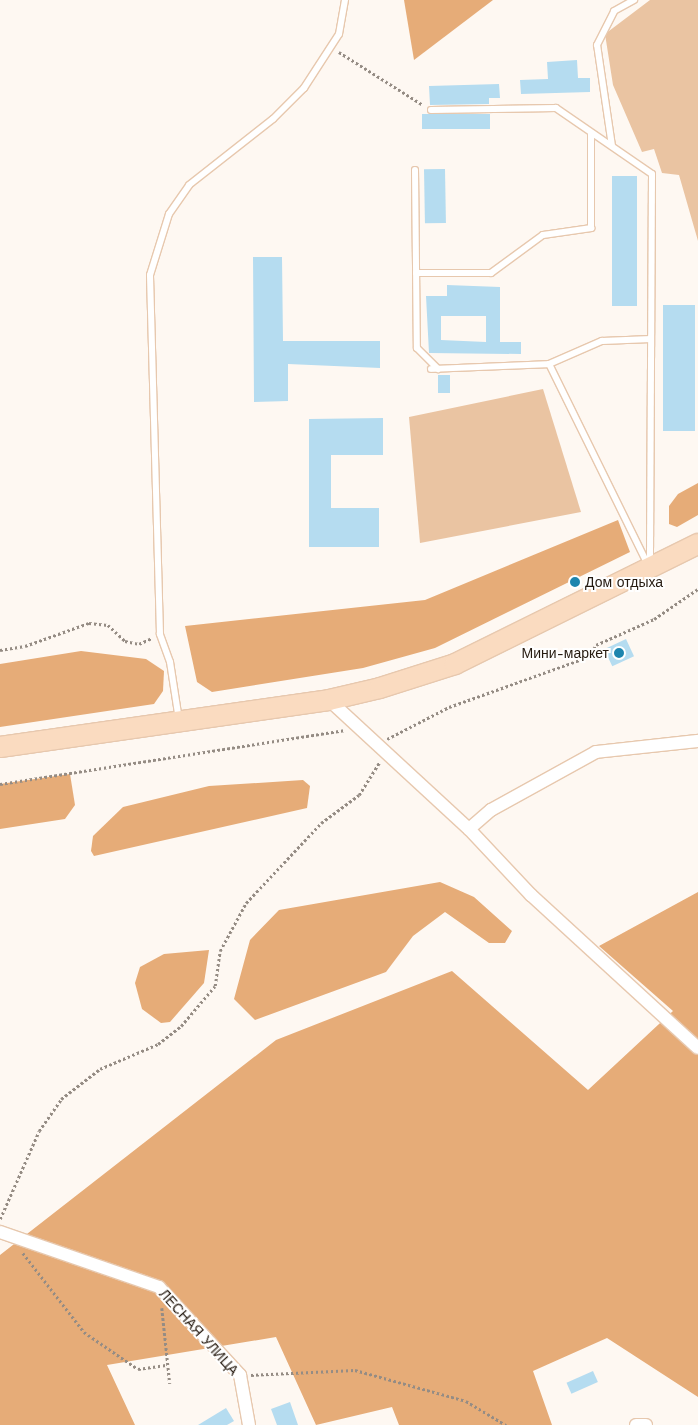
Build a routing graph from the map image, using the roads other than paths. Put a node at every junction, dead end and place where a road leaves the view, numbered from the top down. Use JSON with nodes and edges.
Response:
{"nodes":[{"id":1,"x":345,"y":0,"type":"edge"},
{"id":2,"x":634,"y":0,"type":"edge"},
{"id":3,"x":431,"y":110,"type":"road end"},
{"id":4,"x":592,"y":133,"type":"junction"},
{"id":5,"x":612,"y":146,"type":"junction"},
{"id":6,"x":415,"y":170,"type":"dead end"},
{"id":7,"x":416,"y":273,"type":"junction"},
{"id":8,"x":651,"y":339,"type":"junction"},
{"id":9,"x":549,"y":364,"type":"junction"},
{"id":10,"x":698,"y":544,"type":"edge"},
{"id":11,"x":650,"y":569,"type":"junction"},
{"id":12,"x":329,"y":700,"type":"junction"},
{"id":13,"x":179,"y":721,"type":"junction"},
{"id":14,"x":698,"y":741,"type":"edge"},
{"id":15,"x":0,"y":747,"type":"edge"},
{"id":16,"x":469,"y":829,"type":"junction"},
{"id":17,"x":698,"y":1048,"type":"edge"},
{"id":18,"x":5,"y":1233,"type":"edge"},
{"id":19,"x":249,"y":1425,"type":"edge"},
{"id":20,"x":636,"y":1425,"type":"edge"},
{"id":21,"x":646,"y":1425,"type":"edge"}],
"edges":[{"from":1,"to":13,"type":"lane"},
{"from":2,"to":5,"type":"lane"},
{"from":3,"to":4,"type":"lane"},
{"from":4,"to":5,"type":"lane"},
{"from":4,"to":7,"type":"lane"},
{"from":5,"to":8,"type":"lane"},
{"from":6,"to":7,"type":"lane"},
{"from":7,"to":9,"type":"lane"},
{"from":8,"to":9,"type":"lane"},
{"from":8,"to":11,"type":"lane"},
{"from":9,"to":11,"type":"lane"},
{"from":10,"to":11,"type":"main road"},
{"from":11,"to":12,"type":"main road"},
{"from":12,"to":13,"type":"main road"},
{"from":12,"to":16,"type":"street"},
{"from":13,"to":15,"type":"main road"},
{"from":14,"to":16,"type":"street"},
{"from":16,"to":17,"type":"street"},
{"from":18,"to":19,"type":"street","name":"ЛЕСНАЯ УЛИЦА"},
{"from":20,"to":21,"type":"street"}]}
